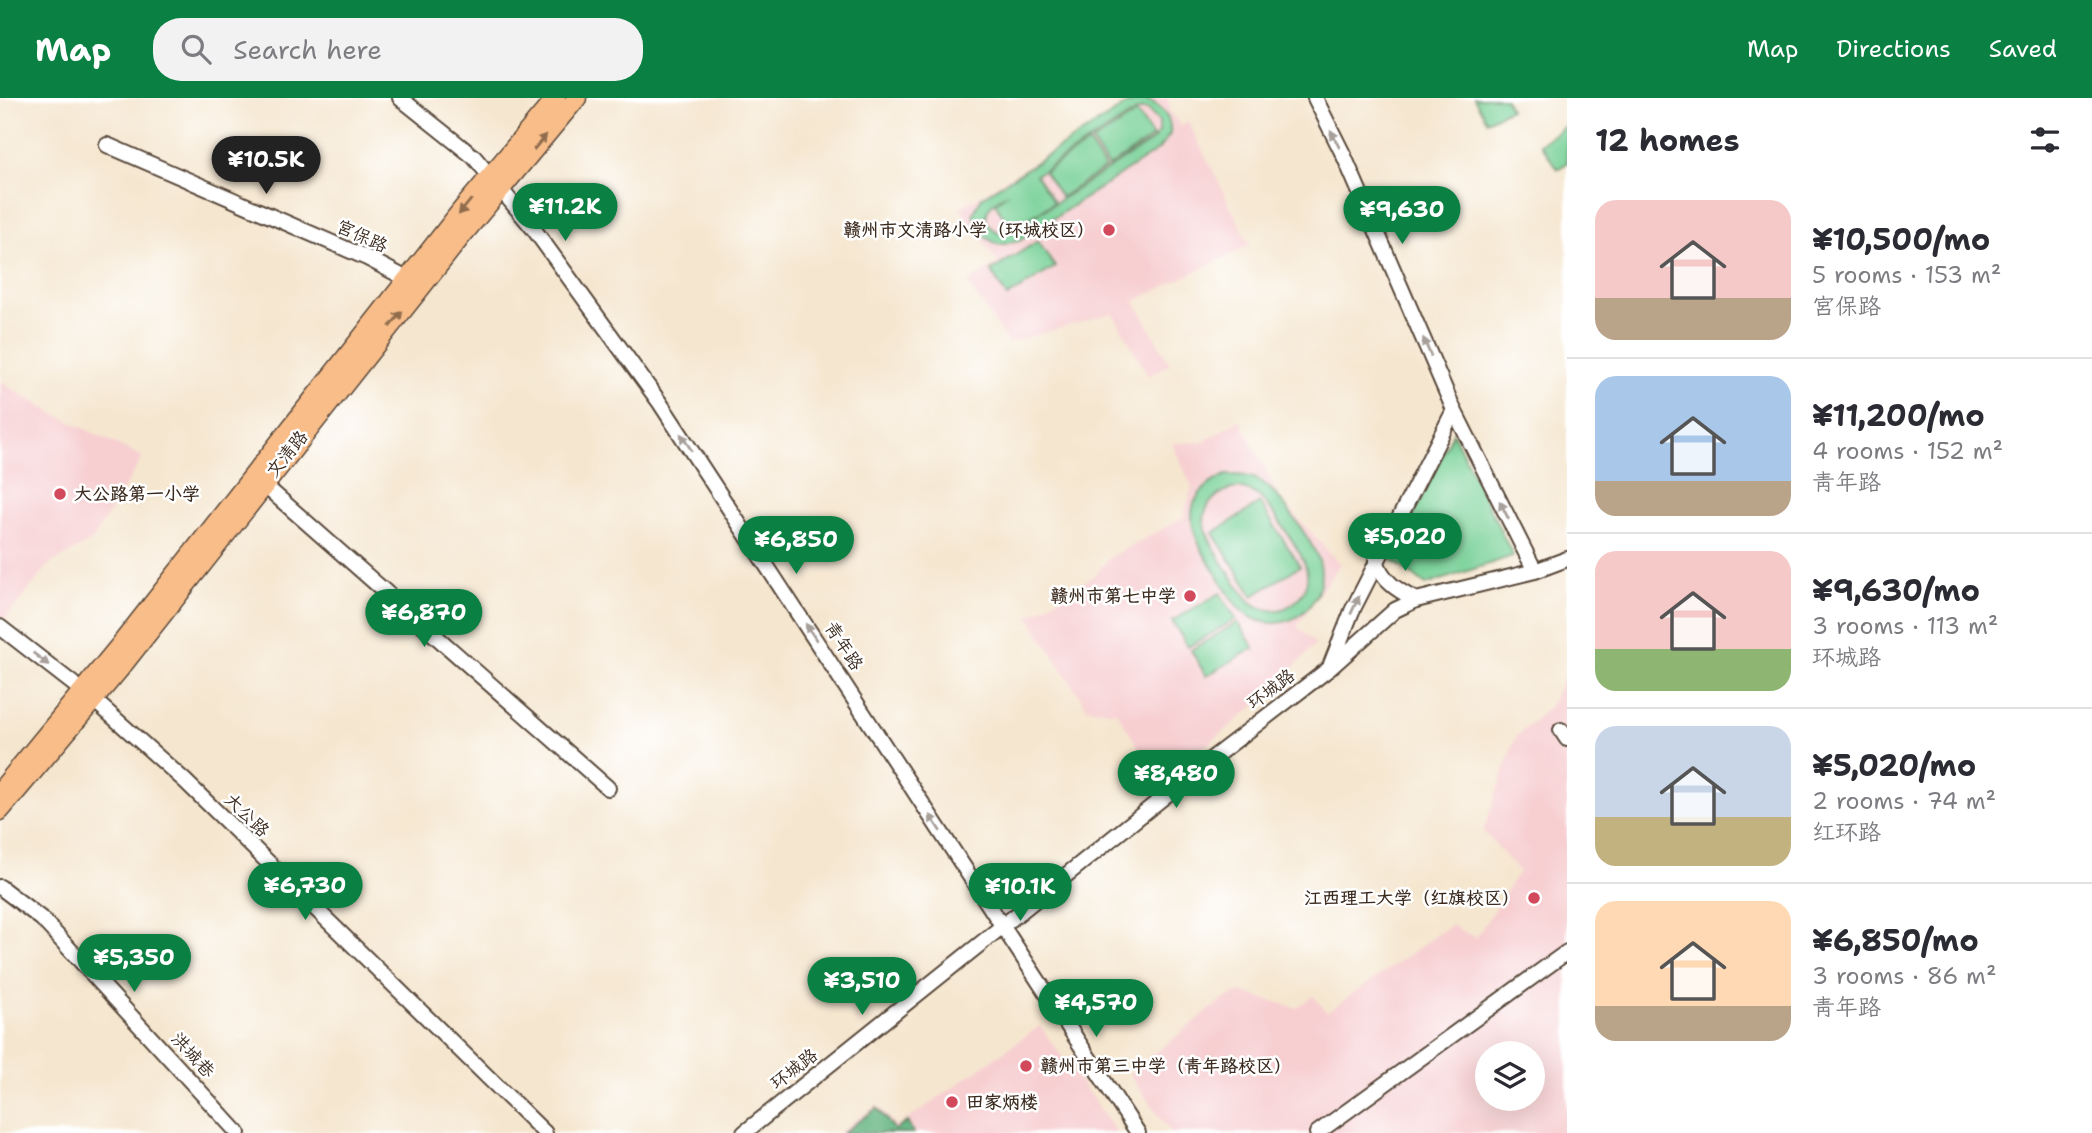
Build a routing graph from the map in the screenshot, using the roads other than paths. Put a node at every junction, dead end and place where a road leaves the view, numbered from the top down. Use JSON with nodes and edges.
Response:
{"nodes":[{"id":1,"x":400,"y":98,"type":"edge"},
{"id":2,"x":556,"y":98,"type":"edge"},
{"id":3,"x":577,"y":98,"type":"edge"},
{"id":4,"x":1315,"y":98,"type":"edge"},
{"id":5,"x":107,"y":145,"type":"dead end"},
{"id":6,"x":496,"y":184,"type":"junction"},
{"id":7,"x":409,"y":280,"type":"junction"},
{"id":8,"x":1454,"y":410,"type":"junction"},
{"id":9,"x":263,"y":484,"type":"junction"},
{"id":10,"x":1567,"y":559,"type":"edge"},
{"id":11,"x":1377,"y":560,"type":"junction"},
{"id":12,"x":1567,"y":569,"type":"edge"},
{"id":13,"x":1535,"y":571,"type":"junction"},
{"id":14,"x":1416,"y":600,"type":"junction"},
{"id":15,"x":0,"y":627,"type":"edge"},
{"id":16,"x":1329,"y":668,"type":"junction"},
{"id":17,"x":88,"y":695,"type":"junction"},
{"id":18,"x":608,"y":788,"type":"dead end"},
{"id":19,"x":0,"y":790,"type":"edge"},
{"id":20,"x":0,"y":811,"type":"edge"},
{"id":21,"x":0,"y":887,"type":"edge"},
{"id":22,"x":1003,"y":928,"type":"junction"},
{"id":23,"x":1567,"y":952,"type":"edge"},
{"id":24,"x":238,"y":1133,"type":"edge"},
{"id":25,"x":545,"y":1133,"type":"edge"},
{"id":26,"x":744,"y":1133,"type":"edge"},
{"id":27,"x":1139,"y":1133,"type":"edge"},
{"id":28,"x":1317,"y":1133,"type":"edge"}],
"edges":[{"from":1,"to":6,"type":"street","name":"青年路"},
{"from":2,"to":6,"type":"main road","name":"文清路"},
{"from":6,"to":3,"type":"main road","name":"文清路","one_way":true},
{"from":8,"to":4,"type":"street","one_way":true},
{"from":5,"to":7,"type":"street","name":"宫保路"},
{"from":6,"to":7,"type":"main road","name":"文清路","one_way":true},
{"from":9,"to":6,"type":"main road","name":"文清路","one_way":true},
{"from":22,"to":6,"type":"street","name":"青年路","one_way":true},
{"from":7,"to":17,"type":"main road","name":"文清路"},
{"from":8,"to":11,"type":"street"},
{"from":13,"to":8,"type":"street","one_way":true},
{"from":9,"to":17,"type":"main road","name":"文清路"},
{"from":9,"to":18,"type":"street"},
{"from":10,"to":13,"type":"street"},
{"from":11,"to":14,"type":"street"},
{"from":16,"to":11,"type":"street","one_way":true},
{"from":12,"to":13,"type":"street"},
{"from":13,"to":14,"type":"street","name":"环城路"},
{"from":14,"to":16,"type":"street","name":"环城路"},
{"from":15,"to":17,"type":"street","name":"大公路","one_way":true},
{"from":16,"to":22,"type":"street","name":"环城路"},
{"from":17,"to":19,"type":"main road","name":"文清路"},
{"from":17,"to":20,"type":"main road","name":"文清路"},
{"from":17,"to":25,"type":"street","name":"大公路"},
{"from":21,"to":24,"type":"street","name":"洪城巷"},
{"from":22,"to":26,"type":"street","name":"环城路"},
{"from":22,"to":27,"type":"street","name":"青年路"},
{"from":23,"to":28,"type":"street"}]}
